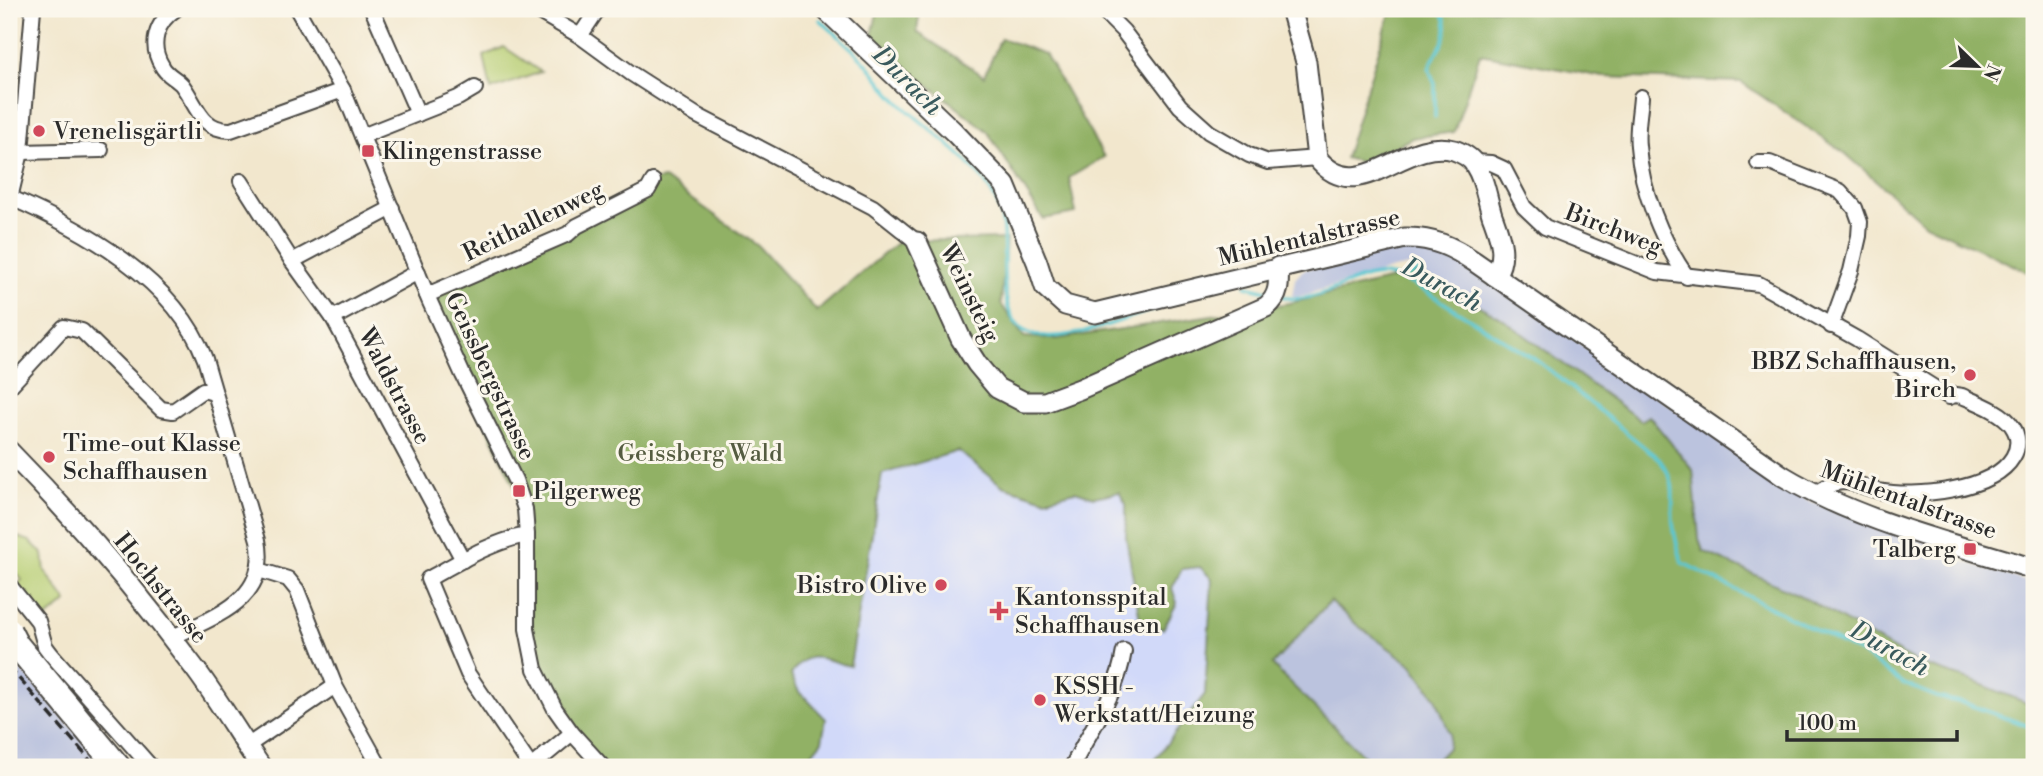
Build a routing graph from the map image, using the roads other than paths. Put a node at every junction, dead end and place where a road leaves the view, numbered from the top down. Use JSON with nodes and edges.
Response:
{"nodes":[{"id":1,"x":33,"y":9,"type":"edge"},
{"id":2,"x":176,"y":9,"type":"edge"},
{"id":3,"x":298,"y":9,"type":"edge"},
{"id":4,"x":372,"y":9,"type":"edge"},
{"id":5,"x":534,"y":9,"type":"edge"},
{"id":6,"x":598,"y":9,"type":"edge"},
{"id":7,"x":825,"y":9,"type":"edge"},
{"id":8,"x":1097,"y":9,"type":"edge"},
{"id":9,"x":1291,"y":9,"type":"edge"},
{"id":10,"x":580,"y":36,"type":"junction"},
{"id":11,"x":475,"y":88,"type":"dead end"},
{"id":12,"x":343,"y":90,"type":"junction"},
{"id":13,"x":1641,"y":97,"type":"dead end"},
{"id":14,"x":418,"y":114,"type":"junction"},
{"id":15,"x":362,"y":136,"type":"junction"},
{"id":16,"x":101,"y":150,"type":"dead end"},
{"id":17,"x":20,"y":152,"type":"junction"},
{"id":18,"x":1317,"y":158,"type":"junction"},
{"id":19,"x":1474,"y":162,"type":"junction"},
{"id":20,"x":1758,"y":163,"type":"dead end"},
{"id":21,"x":241,"y":181,"type":"dead end"},
{"id":22,"x":653,"y":181,"type":"dead end"},
{"id":23,"x":9,"y":197,"type":"edge"},
{"id":24,"x":392,"y":208,"type":"junction"},
{"id":25,"x":917,"y":242,"type":"joint"},
{"id":26,"x":292,"y":261,"type":"junction"},
{"id":27,"x":418,"y":272,"type":"junction"},
{"id":28,"x":1495,"y":276,"type":"junction"},
{"id":29,"x":1686,"y":276,"type":"junction"},
{"id":30,"x":1277,"y":285,"type":"junction"},
{"id":31,"x":428,"y":295,"type":"junction"},
{"id":32,"x":333,"y":318,"type":"junction"},
{"id":33,"x":1831,"y":326,"type":"junction"},
{"id":34,"x":9,"y":387,"type":"edge"},
{"id":35,"x":214,"y":393,"type":"junction"},
{"id":36,"x":9,"y":451,"type":"edge"},
{"id":37,"x":1815,"y":495,"type":"junction"},
{"id":38,"x":527,"y":535,"type":"junction"},
{"id":39,"x":463,"y":560,"type":"junction"},
{"id":40,"x":2034,"y":569,"type":"edge"},
{"id":41,"x":260,"y":570,"type":"junction"},
{"id":42,"x":9,"y":585,"type":"edge"},
{"id":43,"x":11,"y":638,"type":"edge"},
{"id":44,"x":172,"y":638,"type":"junction"},
{"id":45,"x":1124,"y":650,"type":"dead end"},
{"id":46,"x":335,"y":686,"type":"junction"},
{"id":47,"x":572,"y":733,"type":"junction"},
{"id":48,"x":247,"y":746,"type":"junction"},
{"id":49,"x":118,"y":767,"type":"edge"},
{"id":50,"x":151,"y":767,"type":"edge"},
{"id":51,"x":261,"y":767,"type":"edge"},
{"id":52,"x":380,"y":767,"type":"edge"},
{"id":53,"x":531,"y":767,"type":"edge"},
{"id":54,"x":603,"y":767,"type":"edge"},
{"id":55,"x":1072,"y":767,"type":"edge"}],
"edges":[{"from":1,"to":17,"type":"street"},
{"from":2,"to":12,"type":"street"},
{"from":3,"to":12,"type":"street","name":"Geissbergstrasse"},
{"from":4,"to":14,"type":"street"},
{"from":5,"to":10,"type":"street","name":"Weinsteig"},
{"from":6,"to":10,"type":"street"},
{"from":7,"to":30,"type":"street","name":"Mühlentalstrasse"},
{"from":8,"to":18,"type":"street"},
{"from":9,"to":18,"type":"street"},
{"from":10,"to":25,"type":"street","name":"Weinsteig"},
{"from":11,"to":14,"type":"street"},
{"from":12,"to":15,"type":"street","name":"Geissbergstrasse"},
{"from":13,"to":29,"type":"street","name":"Birchweg"},
{"from":14,"to":15,"type":"street"},
{"from":15,"to":24,"type":"street","name":"Geissbergstrasse"},
{"from":16,"to":17,"type":"street"},
{"from":17,"to":23,"type":"street"},
{"from":18,"to":19,"type":"street"},
{"from":19,"to":28,"type":"street"},
{"from":19,"to":29,"type":"street","name":"Birchweg"},
{"from":20,"to":33,"type":"street"},
{"from":21,"to":26,"type":"street"},
{"from":22,"to":31,"type":"street","name":"Reithallenweg"},
{"from":23,"to":35,"type":"street"},
{"from":24,"to":26,"type":"street"},
{"from":24,"to":27,"type":"street","name":"Geissbergstrasse"},
{"from":25,"to":30,"type":"street","name":"Weinsteig"},
{"from":26,"to":32,"type":"street"},
{"from":27,"to":31,"type":"street","name":"Geissbergstrasse"},
{"from":27,"to":32,"type":"street","name":"Waldstrasse"},
{"from":28,"to":30,"type":"street","name":"Mühlentalstrasse"},
{"from":28,"to":37,"type":"street","name":"Mühlentalstrasse"},
{"from":29,"to":33,"type":"street","name":"Birchweg"},
{"from":31,"to":38,"type":"street","name":"Geissbergstrasse"},
{"from":32,"to":39,"type":"street","name":"Waldstrasse"},
{"from":33,"to":37,"type":"street","name":"Birchweg"},
{"from":34,"to":35,"type":"street"},
{"from":35,"to":41,"type":"street"},
{"from":36,"to":44,"type":"street","name":"Hochstrasse"},
{"from":37,"to":40,"type":"street","name":"Mühlentalstrasse"},
{"from":38,"to":39,"type":"street"},
{"from":38,"to":47,"type":"street","name":"Geissbergstrasse"},
{"from":39,"to":53,"type":"street"},
{"from":41,"to":44,"type":"street"},
{"from":41,"to":46,"type":"street"},
{"from":42,"to":50,"type":"street"},
{"from":43,"to":49,"type":"highway"},
{"from":44,"to":48,"type":"street","name":"Hochstrasse"},
{"from":45,"to":55,"type":"street"},
{"from":46,"to":48,"type":"street"},
{"from":46,"to":52,"type":"street"},
{"from":47,"to":53,"type":"street"},
{"from":47,"to":54,"type":"street","name":"Geissbergstrasse"},
{"from":48,"to":51,"type":"street","name":"Hochstrasse"}]}
